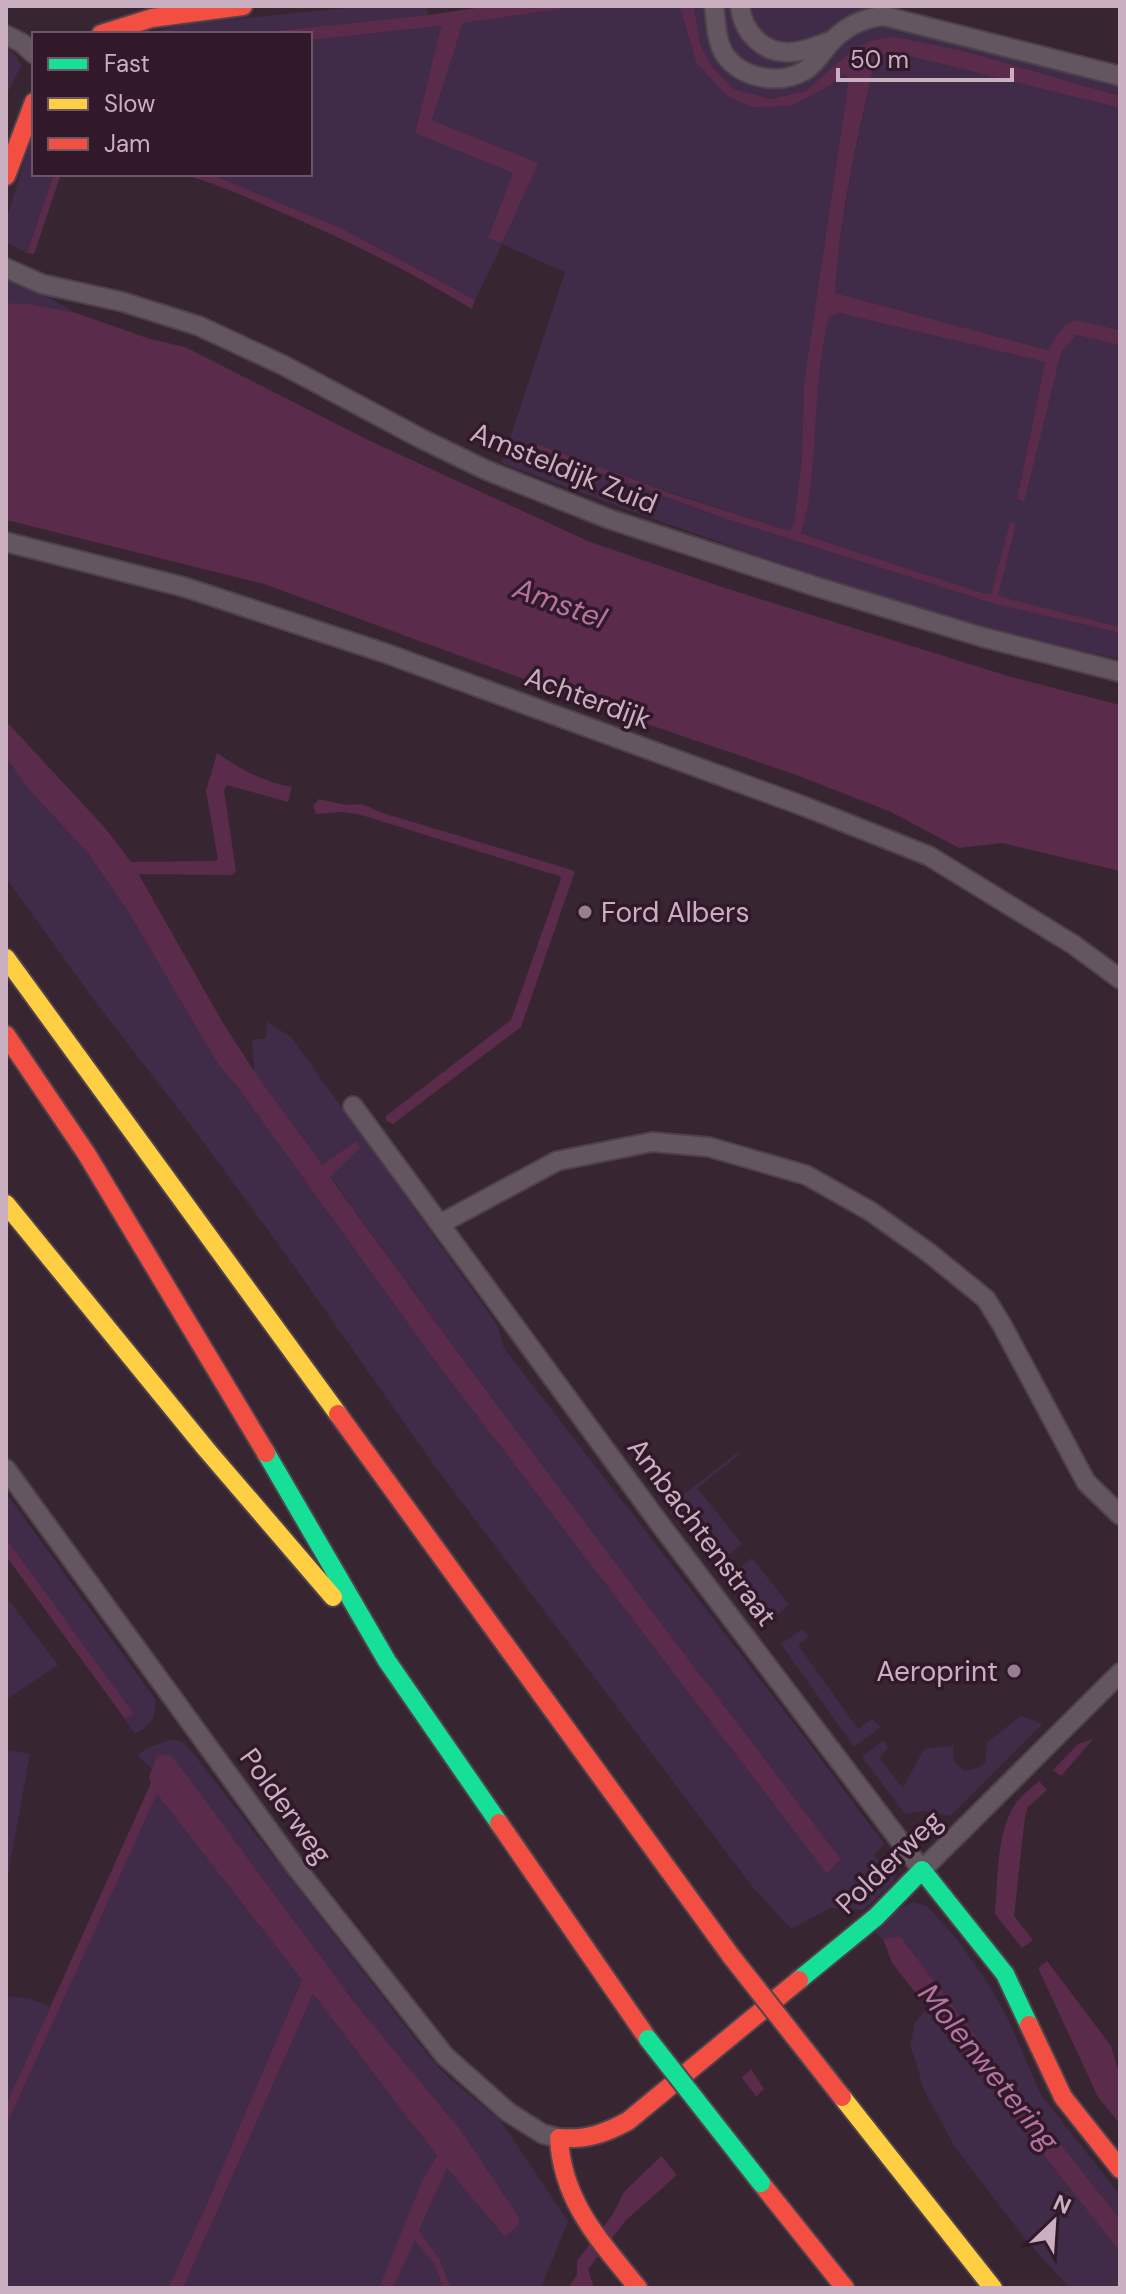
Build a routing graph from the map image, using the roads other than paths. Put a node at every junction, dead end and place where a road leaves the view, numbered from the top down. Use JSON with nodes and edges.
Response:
{"nodes":[{"id":1,"x":243,"y":6,"type":"edge"},
{"id":2,"x":714,"y":6,"type":"edge"},
{"id":3,"x":740,"y":6,"type":"edge"},
{"id":4,"x":106,"y":32,"type":"edge"},
{"id":5,"x":6,"y":35,"type":"edge"},
{"id":6,"x":831,"y":41,"type":"junction"},
{"id":7,"x":32,"y":52,"type":"edge"},
{"id":8,"x":1120,"y":76,"type":"edge"},
{"id":9,"x":32,"y":107,"type":"edge"},
{"id":10,"x":6,"y":176,"type":"edge"},
{"id":11,"x":6,"y":268,"type":"edge"},
{"id":12,"x":6,"y":542,"type":"edge"},
{"id":13,"x":1120,"y":672,"type":"edge"},
{"id":14,"x":6,"y":958,"type":"edge"},
{"id":15,"x":1120,"y":979,"type":"edge"},
{"id":16,"x":6,"y":1035,"type":"edge"},
{"id":17,"x":353,"y":1106,"type":"dead end"},
{"id":18,"x":6,"y":1204,"type":"edge"},
{"id":19,"x":440,"y":1224,"type":"junction"},
{"id":20,"x":6,"y":1469,"type":"edge"},
{"id":21,"x":1120,"y":1515,"type":"edge"},
{"id":22,"x":387,"y":1661,"type":"junction"},
{"id":23,"x":1120,"y":1673,"type":"edge"},
{"id":24,"x":922,"y":1870,"type":"junction"},
{"id":25,"x":559,"y":2138,"type":"junction"},
{"id":26,"x":1120,"y":2169,"type":"edge"},
{"id":27,"x":638,"y":2288,"type":"edge"},
{"id":28,"x":845,"y":2288,"type":"edge"},
{"id":29,"x":993,"y":2288,"type":"edge"}],
"edges":[{"from":1,"to":4,"type":"main road"},
{"from":2,"to":6,"type":"street"},
{"from":3,"to":6,"type":"street"},
{"from":5,"to":7,"type":"street"},
{"from":6,"to":8,"type":"street"},
{"from":9,"to":10,"type":"main road"},
{"from":11,"to":13,"type":"street","name":"Amsteldijk Zuid"},
{"from":12,"to":15,"type":"street","name":"Achterdijk"},
{"from":14,"to":29,"type":"main road","bridge":true},
{"from":16,"to":22,"type":"main road"},
{"from":17,"to":19,"type":"street","name":"Ambachtenstraat"},
{"from":18,"to":22,"type":"main road"},
{"from":19,"to":21,"type":"street"},
{"from":19,"to":24,"type":"street","name":"Ambachtenstraat"},
{"from":20,"to":25,"type":"street","name":"Polderweg"},
{"from":22,"to":28,"type":"main road","bridge":true},
{"from":23,"to":24,"type":"street","name":"Polderweg"},
{"from":24,"to":25,"type":"main road","name":"Polderweg"},
{"from":24,"to":26,"type":"main road"},
{"from":25,"to":27,"type":"main road"}]}
